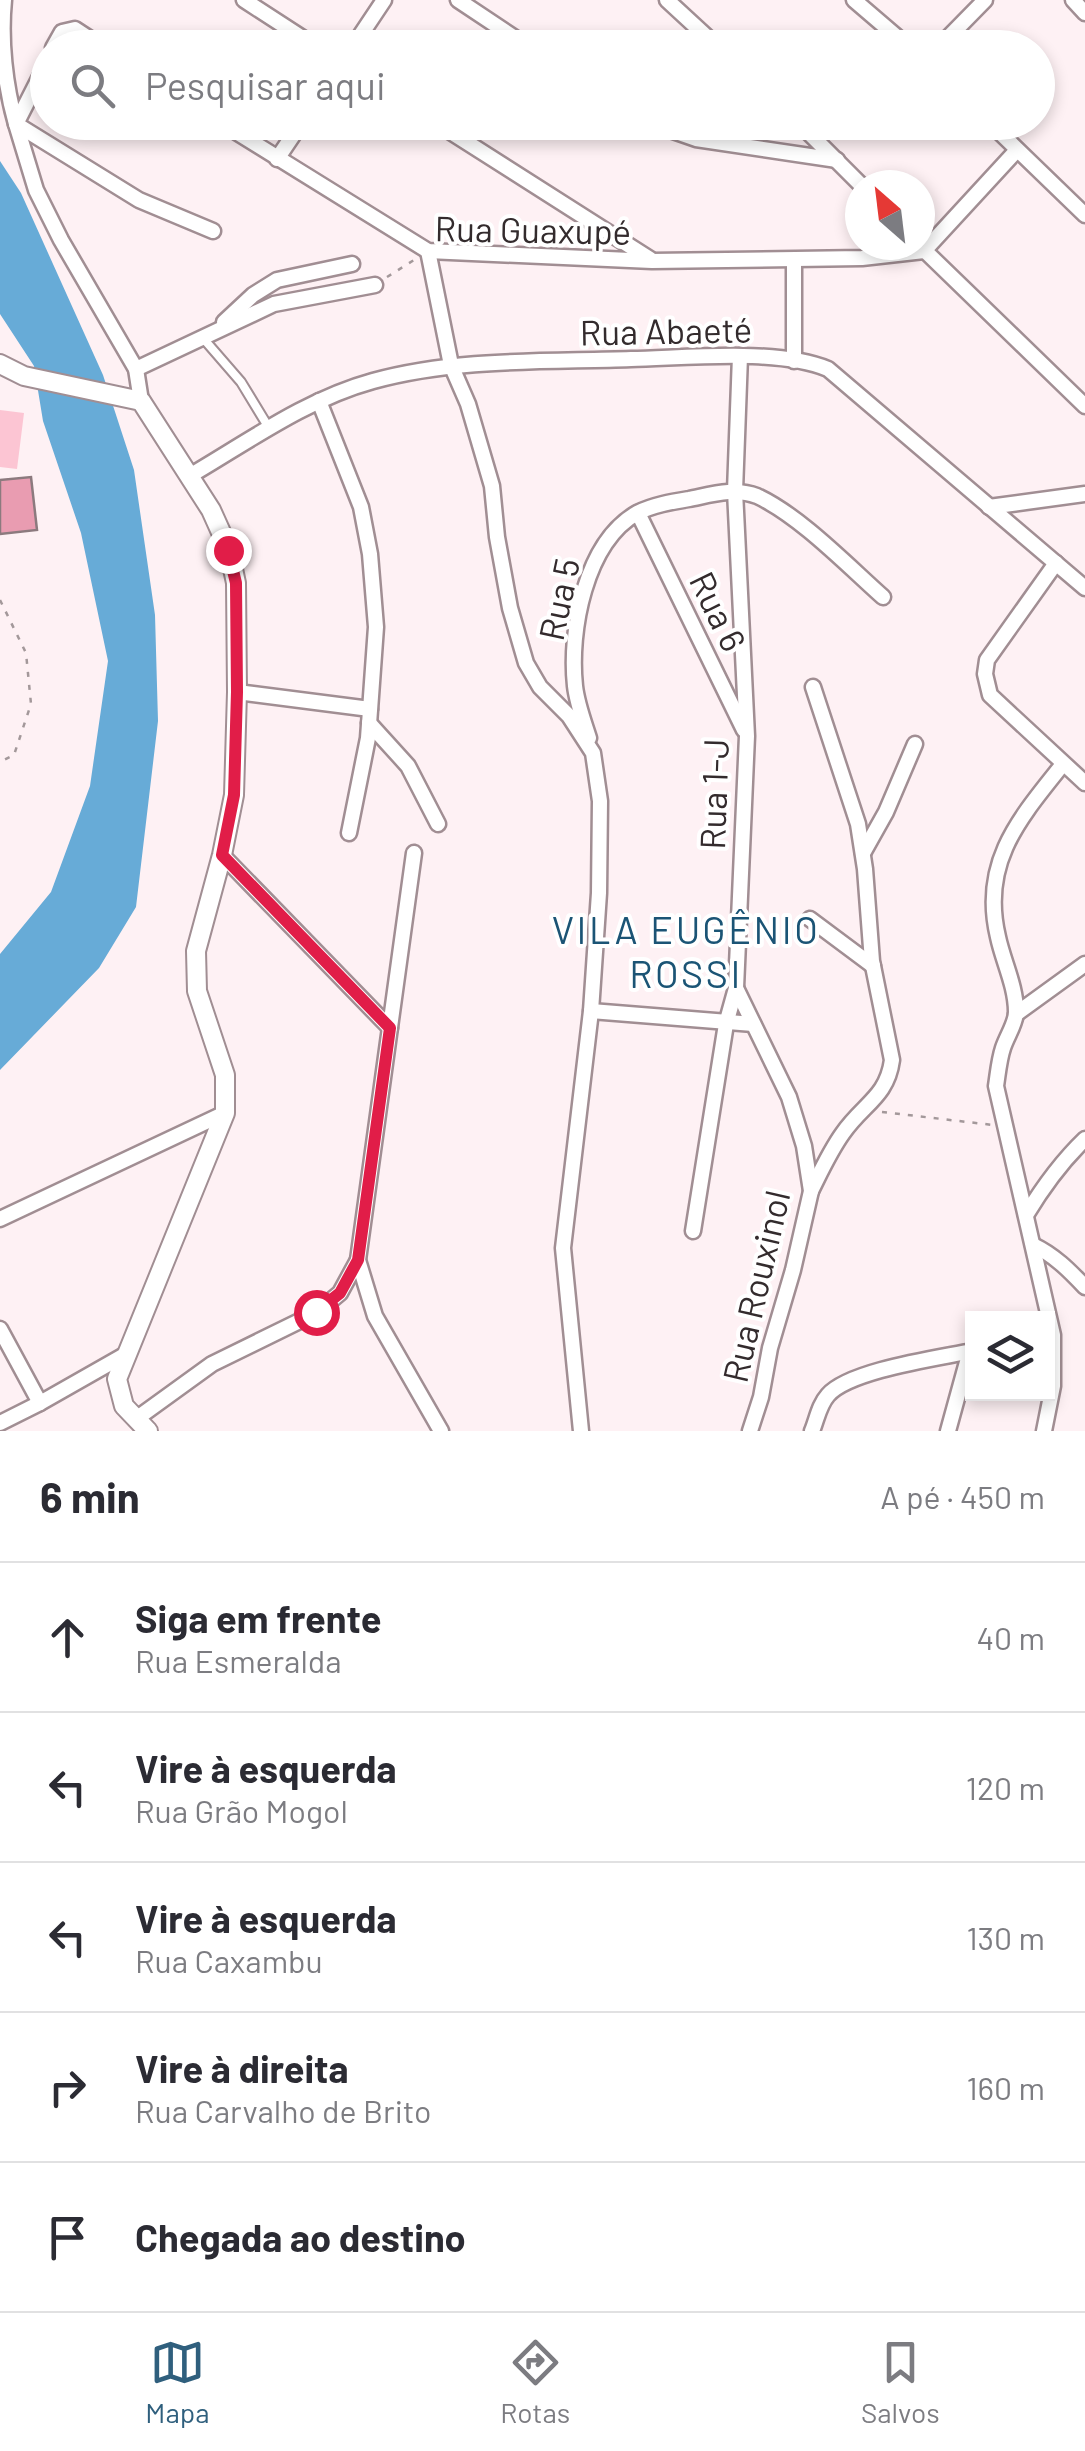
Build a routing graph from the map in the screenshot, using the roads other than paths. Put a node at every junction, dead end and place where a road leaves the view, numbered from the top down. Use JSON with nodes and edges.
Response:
{"nodes":[{"id":1,"x":4,"y":0,"type":"edge"},
{"id":2,"x":244,"y":0,"type":"edge"},
{"id":3,"x":384,"y":0,"type":"edge"},
{"id":4,"x":458,"y":0,"type":"edge"},
{"id":5,"x":667,"y":0,"type":"edge"},
{"id":6,"x":854,"y":0,"type":"edge"},
{"id":7,"x":985,"y":0,"type":"edge"},
{"id":8,"x":1074,"y":0,"type":"edge"},
{"id":9,"x":1085,"y":13,"type":"edge"},
{"id":10,"x":290,"y":30,"type":"edge"},
{"id":11,"x":364,"y":30,"type":"edge"},
{"id":12,"x":503,"y":30,"type":"edge"},
{"id":13,"x":700,"y":30,"type":"edge"},
{"id":14,"x":889,"y":30,"type":"edge"},
{"id":15,"x":956,"y":30,"type":"edge"},
{"id":16,"x":3,"y":95,"type":"edge"},
{"id":17,"x":30,"y":96,"type":"edge"},
{"id":18,"x":16,"y":124,"type":"junction"},
{"id":19,"x":30,"y":133,"type":"edge"},
{"id":20,"x":42,"y":140,"type":"edge"},
{"id":21,"x":248,"y":140,"type":"edge"},
{"id":22,"x":290,"y":140,"type":"edge"},
{"id":23,"x":463,"y":140,"type":"edge"},
{"id":24,"x":703,"y":140,"type":"edge"},
{"id":25,"x":816,"y":140,"type":"edge"},
{"id":26,"x":1007,"y":140,"type":"edge"},
{"id":27,"x":1017,"y":150,"type":"junction"},
{"id":28,"x":277,"y":159,"type":"junction"},
{"id":29,"x":837,"y":160,"type":"junction"},
{"id":30,"x":847,"y":170,"type":"edge"},
{"id":31,"x":1085,"y":215,"type":"edge"},
{"id":32,"x":213,"y":231,"type":"dead end"},
{"id":33,"x":935,"y":235,"type":"edge"},
{"id":34,"x":428,"y":252,"type":"junction"},
{"id":35,"x":845,"y":258,"type":"edge"},
{"id":36,"x":794,"y":260,"type":"junction"},
{"id":37,"x":934,"y":260,"type":"edge"},
{"id":38,"x":652,"y":261,"type":"junction"},
{"id":39,"x":352,"y":264,"type":"dead end"},
{"id":40,"x":374,"y":286,"type":"road end"},
{"id":41,"x":209,"y":334,"type":"junction"},
{"id":42,"x":740,"y":356,"type":"junction"},
{"id":43,"x":794,"y":361,"type":"junction"},
{"id":44,"x":0,"y":364,"type":"edge"},
{"id":45,"x":451,"y":365,"type":"junction"},
{"id":46,"x":136,"y":370,"type":"junction"},
{"id":47,"x":142,"y":401,"type":"junction"},
{"id":48,"x":319,"y":401,"type":"junction"},
{"id":49,"x":1085,"y":406,"type":"edge"},
{"id":50,"x":270,"y":428,"type":"junction"},
{"id":51,"x":191,"y":475,"type":"junction"},
{"id":52,"x":736,"y":491,"type":"junction"},
{"id":53,"x":1085,"y":494,"type":"edge"},
{"id":54,"x":989,"y":507,"type":"junction"},
{"id":55,"x":638,"y":513,"type":"junction"},
{"id":56,"x":1056,"y":562,"type":"junction"},
{"id":57,"x":1085,"y":588,"type":"edge"},
{"id":58,"x":883,"y":597,"type":"dead end"},
{"id":59,"x":813,"y":688,"type":"dead end"},
{"id":60,"x":237,"y":692,"type":"junction"},
{"id":61,"x":370,"y":716,"type":"junction"},
{"id":62,"x":746,"y":736,"type":"junction"},
{"id":63,"x":915,"y":744,"type":"dead end"},
{"id":64,"x":593,"y":754,"type":"junction"},
{"id":65,"x":1063,"y":764,"type":"junction"},
{"id":66,"x":1085,"y":783,"type":"edge"},
{"id":67,"x":438,"y":824,"type":"dead end"},
{"id":68,"x":350,"y":833,"type":"dead end"},
{"id":69,"x":414,"y":853,"type":"dead end"},
{"id":70,"x":862,"y":854,"type":"junction"},
{"id":71,"x":222,"y":855,"type":"junction"},
{"id":72,"x":810,"y":920,"type":"dead end"},
{"id":73,"x":1085,"y":964,"type":"edge"},
{"id":74,"x":873,"y":966,"type":"junction"},
{"id":75,"x":736,"y":988,"type":"junction"},
{"id":76,"x":591,"y":1011,"type":"junction"},
{"id":77,"x":1016,"y":1014,"type":"junction"},
{"id":78,"x":726,"y":1024,"type":"junction"},
{"id":79,"x":753,"y":1024,"type":"junction"},
{"id":80,"x":390,"y":1028,"type":"junction"},
{"id":81,"x":224,"y":1113,"type":"junction"},
{"id":82,"x":1085,"y":1139,"type":"edge"},
{"id":83,"x":811,"y":1191,"type":"junction"},
{"id":84,"x":1026,"y":1215,"type":"junction"},
{"id":85,"x":0,"y":1219,"type":"edge"},
{"id":86,"x":693,"y":1231,"type":"dead end"},
{"id":87,"x":1033,"y":1245,"type":"junction"},
{"id":88,"x":358,"y":1260,"type":"junction"},
{"id":89,"x":1085,"y":1287,"type":"edge"},
{"id":90,"x":1045,"y":1311,"type":"edge"},
{"id":91,"x":0,"y":1330,"type":"edge"},
{"id":92,"x":965,"y":1352,"type":"edge"},
{"id":93,"x":128,"y":1353,"type":"junction"},
{"id":94,"x":965,"y":1374,"type":"edge"},
{"id":95,"x":1050,"y":1401,"type":"edge"},
{"id":96,"x":40,"y":1403,"type":"junction"},
{"id":97,"x":0,"y":1423,"type":"edge"},
{"id":98,"x":142,"y":1425,"type":"edge"},
{"id":99,"x":441,"y":1431,"type":"edge"},
{"id":100,"x":581,"y":1431,"type":"edge"},
{"id":101,"x":750,"y":1431,"type":"edge"},
{"id":102,"x":812,"y":1431,"type":"edge"},
{"id":103,"x":948,"y":1431,"type":"edge"},
{"id":104,"x":1044,"y":1431,"type":"edge"}],
"edges":[{"from":1,"to":16,"type":"street"},
{"from":2,"to":10,"type":"street"},
{"from":3,"to":11,"type":"street"},
{"from":4,"to":12,"type":"street"},
{"from":5,"to":13,"type":"street"},
{"from":6,"to":14,"type":"street"},
{"from":7,"to":15,"type":"street"},
{"from":8,"to":9,"type":"street"},
{"from":16,"to":18,"type":"street"},
{"from":17,"to":18,"type":"street"},
{"from":18,"to":19,"type":"street"},
{"from":18,"to":46,"type":"street"},
{"from":20,"to":32,"type":"street"},
{"from":21,"to":28,"type":"street"},
{"from":22,"to":28,"type":"street"},
{"from":23,"to":38,"type":"street"},
{"from":24,"to":29,"type":"street"},
{"from":25,"to":29,"type":"street"},
{"from":26,"to":27,"type":"street"},
{"from":27,"to":31,"type":"street"},
{"from":27,"to":33,"type":"street"},
{"from":28,"to":34,"type":"street"},
{"from":29,"to":30,"type":"street"},
{"from":34,"to":38,"type":"street","name":"Rua Guaxupé"},
{"from":34,"to":45,"type":"street"},
{"from":35,"to":36,"type":"street","name":"Rua Guaxupé"},
{"from":36,"to":38,"type":"street","name":"Rua Guaxupé"},
{"from":36,"to":43,"type":"street"},
{"from":37,"to":49,"type":"street"},
{"from":39,"to":41,"type":"street"},
{"from":40,"to":41,"type":"street"},
{"from":41,"to":46,"type":"street"},
{"from":41,"to":50,"type":"lane"},
{"from":42,"to":43,"type":"street","name":"Rua Abaeté"},
{"from":42,"to":45,"type":"street","name":"Rua Abaeté"},
{"from":42,"to":52,"type":"street","name":"Rua 1-J"},
{"from":43,"to":54,"type":"street","name":"Rua Abaeté"},
{"from":44,"to":47,"type":"street"},
{"from":45,"to":48,"type":"street","name":"Rua Abaeté"},
{"from":45,"to":64,"type":"street"},
{"from":46,"to":47,"type":"street"},
{"from":47,"to":51,"type":"street"},
{"from":48,"to":50,"type":"street","name":"Rua Abaeté"},
{"from":48,"to":61,"type":"street"},
{"from":50,"to":51,"type":"street","name":"Rua Abaeté"},
{"from":51,"to":60,"type":"street"},
{"from":52,"to":55,"type":"street","name":"Rua 5"},
{"from":52,"to":58,"type":"street"},
{"from":52,"to":62,"type":"street","name":"Rua 1-J"},
{"from":53,"to":54,"type":"street"},
{"from":54,"to":56,"type":"street","name":"Rua Abaeté"},
{"from":55,"to":62,"type":"street","name":"Rua 6"},
{"from":55,"to":64,"type":"street","name":"Rua 5"},
{"from":56,"to":57,"type":"street","name":"Rua Abaeté"},
{"from":56,"to":65,"type":"street"},
{"from":59,"to":70,"type":"street"},
{"from":60,"to":61,"type":"street"},
{"from":60,"to":71,"type":"street"},
{"from":61,"to":67,"type":"street"},
{"from":61,"to":68,"type":"street"},
{"from":62,"to":75,"type":"street","name":"Rua 1-J"},
{"from":63,"to":70,"type":"street"},
{"from":64,"to":76,"type":"street","name":"Rua 5"},
{"from":65,"to":66,"type":"street"},
{"from":65,"to":77,"type":"street"},
{"from":69,"to":80,"type":"street"},
{"from":70,"to":74,"type":"street"},
{"from":71,"to":80,"type":"street"},
{"from":71,"to":81,"type":"street"},
{"from":72,"to":74,"type":"street"},
{"from":73,"to":77,"type":"street"},
{"from":74,"to":83,"type":"street"},
{"from":75,"to":78,"type":"street","name":"Rua 1-J"},
{"from":75,"to":79,"type":"street","name":"Rua Rouxinol"},
{"from":76,"to":78,"type":"street"},
{"from":76,"to":100,"type":"street","name":"Rua 5"},
{"from":77,"to":84,"type":"street"},
{"from":78,"to":79,"type":"street"},
{"from":78,"to":86,"type":"street","name":"Rua 1-J"},
{"from":79,"to":83,"type":"street","name":"Rua Rouxinol"},
{"from":80,"to":88,"type":"street"},
{"from":81,"to":85,"type":"street"},
{"from":81,"to":93,"type":"street"},
{"from":82,"to":84,"type":"street"},
{"from":83,"to":101,"type":"street","name":"Rua Rouxinol"},
{"from":84,"to":87,"type":"street"},
{"from":87,"to":89,"type":"street"},
{"from":87,"to":90,"type":"street"},
{"from":88,"to":98,"type":"street"},
{"from":88,"to":99,"type":"street"},
{"from":91,"to":96,"type":"street"},
{"from":92,"to":102,"type":"street"},
{"from":93,"to":96,"type":"street"},
{"from":93,"to":98,"type":"street"},
{"from":94,"to":103,"type":"street"},
{"from":95,"to":104,"type":"street"},
{"from":96,"to":97,"type":"street"}]}
